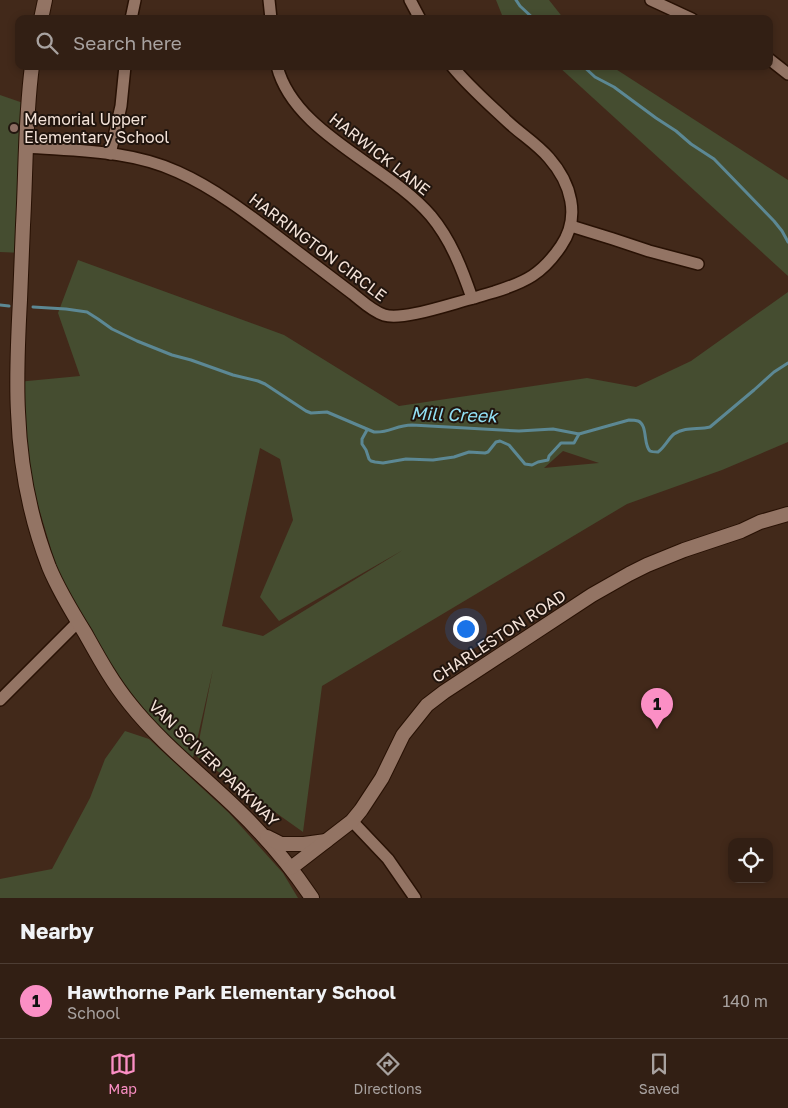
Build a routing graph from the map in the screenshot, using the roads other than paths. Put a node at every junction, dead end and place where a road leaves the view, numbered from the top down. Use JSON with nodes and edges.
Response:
{"nodes":[{"id":1,"x":46,"y":0,"type":"edge"},
{"id":2,"x":135,"y":0,"type":"edge"},
{"id":3,"x":269,"y":0,"type":"edge"},
{"id":4,"x":410,"y":0,"type":"edge"},
{"id":5,"x":651,"y":0,"type":"edge"},
{"id":6,"x":42,"y":15,"type":"edge"},
{"id":7,"x":132,"y":15,"type":"edge"},
{"id":8,"x":270,"y":15,"type":"edge"},
{"id":9,"x":418,"y":15,"type":"edge"},
{"id":10,"x":683,"y":15,"type":"edge"},
{"id":11,"x":773,"y":62,"type":"edge"},
{"id":12,"x":32,"y":70,"type":"edge"},
{"id":13,"x":125,"y":70,"type":"edge"},
{"id":14,"x":279,"y":70,"type":"edge"},
{"id":15,"x":456,"y":70,"type":"edge"},
{"id":16,"x":788,"y":74,"type":"edge"},
{"id":17,"x":26,"y":147,"type":"junction"},
{"id":18,"x":110,"y":154,"type":"junction"},
{"id":19,"x":571,"y":226,"type":"junction"},
{"id":20,"x":698,"y":264,"type":"dead end"},
{"id":21,"x":472,"y":298,"type":"junction"},
{"id":22,"x":788,"y":514,"type":"edge"},
{"id":23,"x":78,"y":622,"type":"junction"},
{"id":24,"x":0,"y":700,"type":"edge"},
{"id":25,"x":352,"y":821,"type":"junction"},
{"id":26,"x":264,"y":836,"type":"junction"},
{"id":27,"x":328,"y":840,"type":"junction"},
{"id":28,"x":292,"y":868,"type":"junction"},
{"id":29,"x":312,"y":898,"type":"edge"},
{"id":30,"x":415,"y":898,"type":"edge"}],
"edges":[{"from":1,"to":6,"type":"street"},
{"from":2,"to":7,"type":"street"},
{"from":3,"to":8,"type":"street"},
{"from":4,"to":9,"type":"street"},
{"from":5,"to":10,"type":"street"},
{"from":11,"to":16,"type":"street"},
{"from":12,"to":17,"type":"street","name":"VAN SCIVER PARKWAY"},
{"from":13,"to":18,"type":"street"},
{"from":14,"to":21,"type":"street","name":"HARWICK LANE"},
{"from":15,"to":19,"type":"street","name":"HARRINGTON CIRCLE"},
{"from":17,"to":18,"type":"street","name":"HARRINGTON CIRCLE"},
{"from":17,"to":23,"type":"street","name":"VAN SCIVER PARKWAY"},
{"from":18,"to":21,"type":"street","name":"HARRINGTON CIRCLE"},
{"from":19,"to":20,"type":"street"},
{"from":19,"to":21,"type":"street","name":"HARRINGTON CIRCLE"},
{"from":22,"to":25,"type":"street","name":"CHARLESTON ROAD"},
{"from":23,"to":24,"type":"street"},
{"from":23,"to":26,"type":"street","name":"VAN SCIVER PARKWAY"},
{"from":25,"to":27,"type":"street","name":"CHARLESTON ROAD"},
{"from":25,"to":30,"type":"street"},
{"from":26,"to":27,"type":"street"},
{"from":26,"to":28,"type":"street","name":"VAN SCIVER PARKWAY"},
{"from":27,"to":28,"type":"street","name":"CHARLESTON ROAD"},
{"from":28,"to":29,"type":"street","name":"VAN SCIVER PARKWAY"}]}
